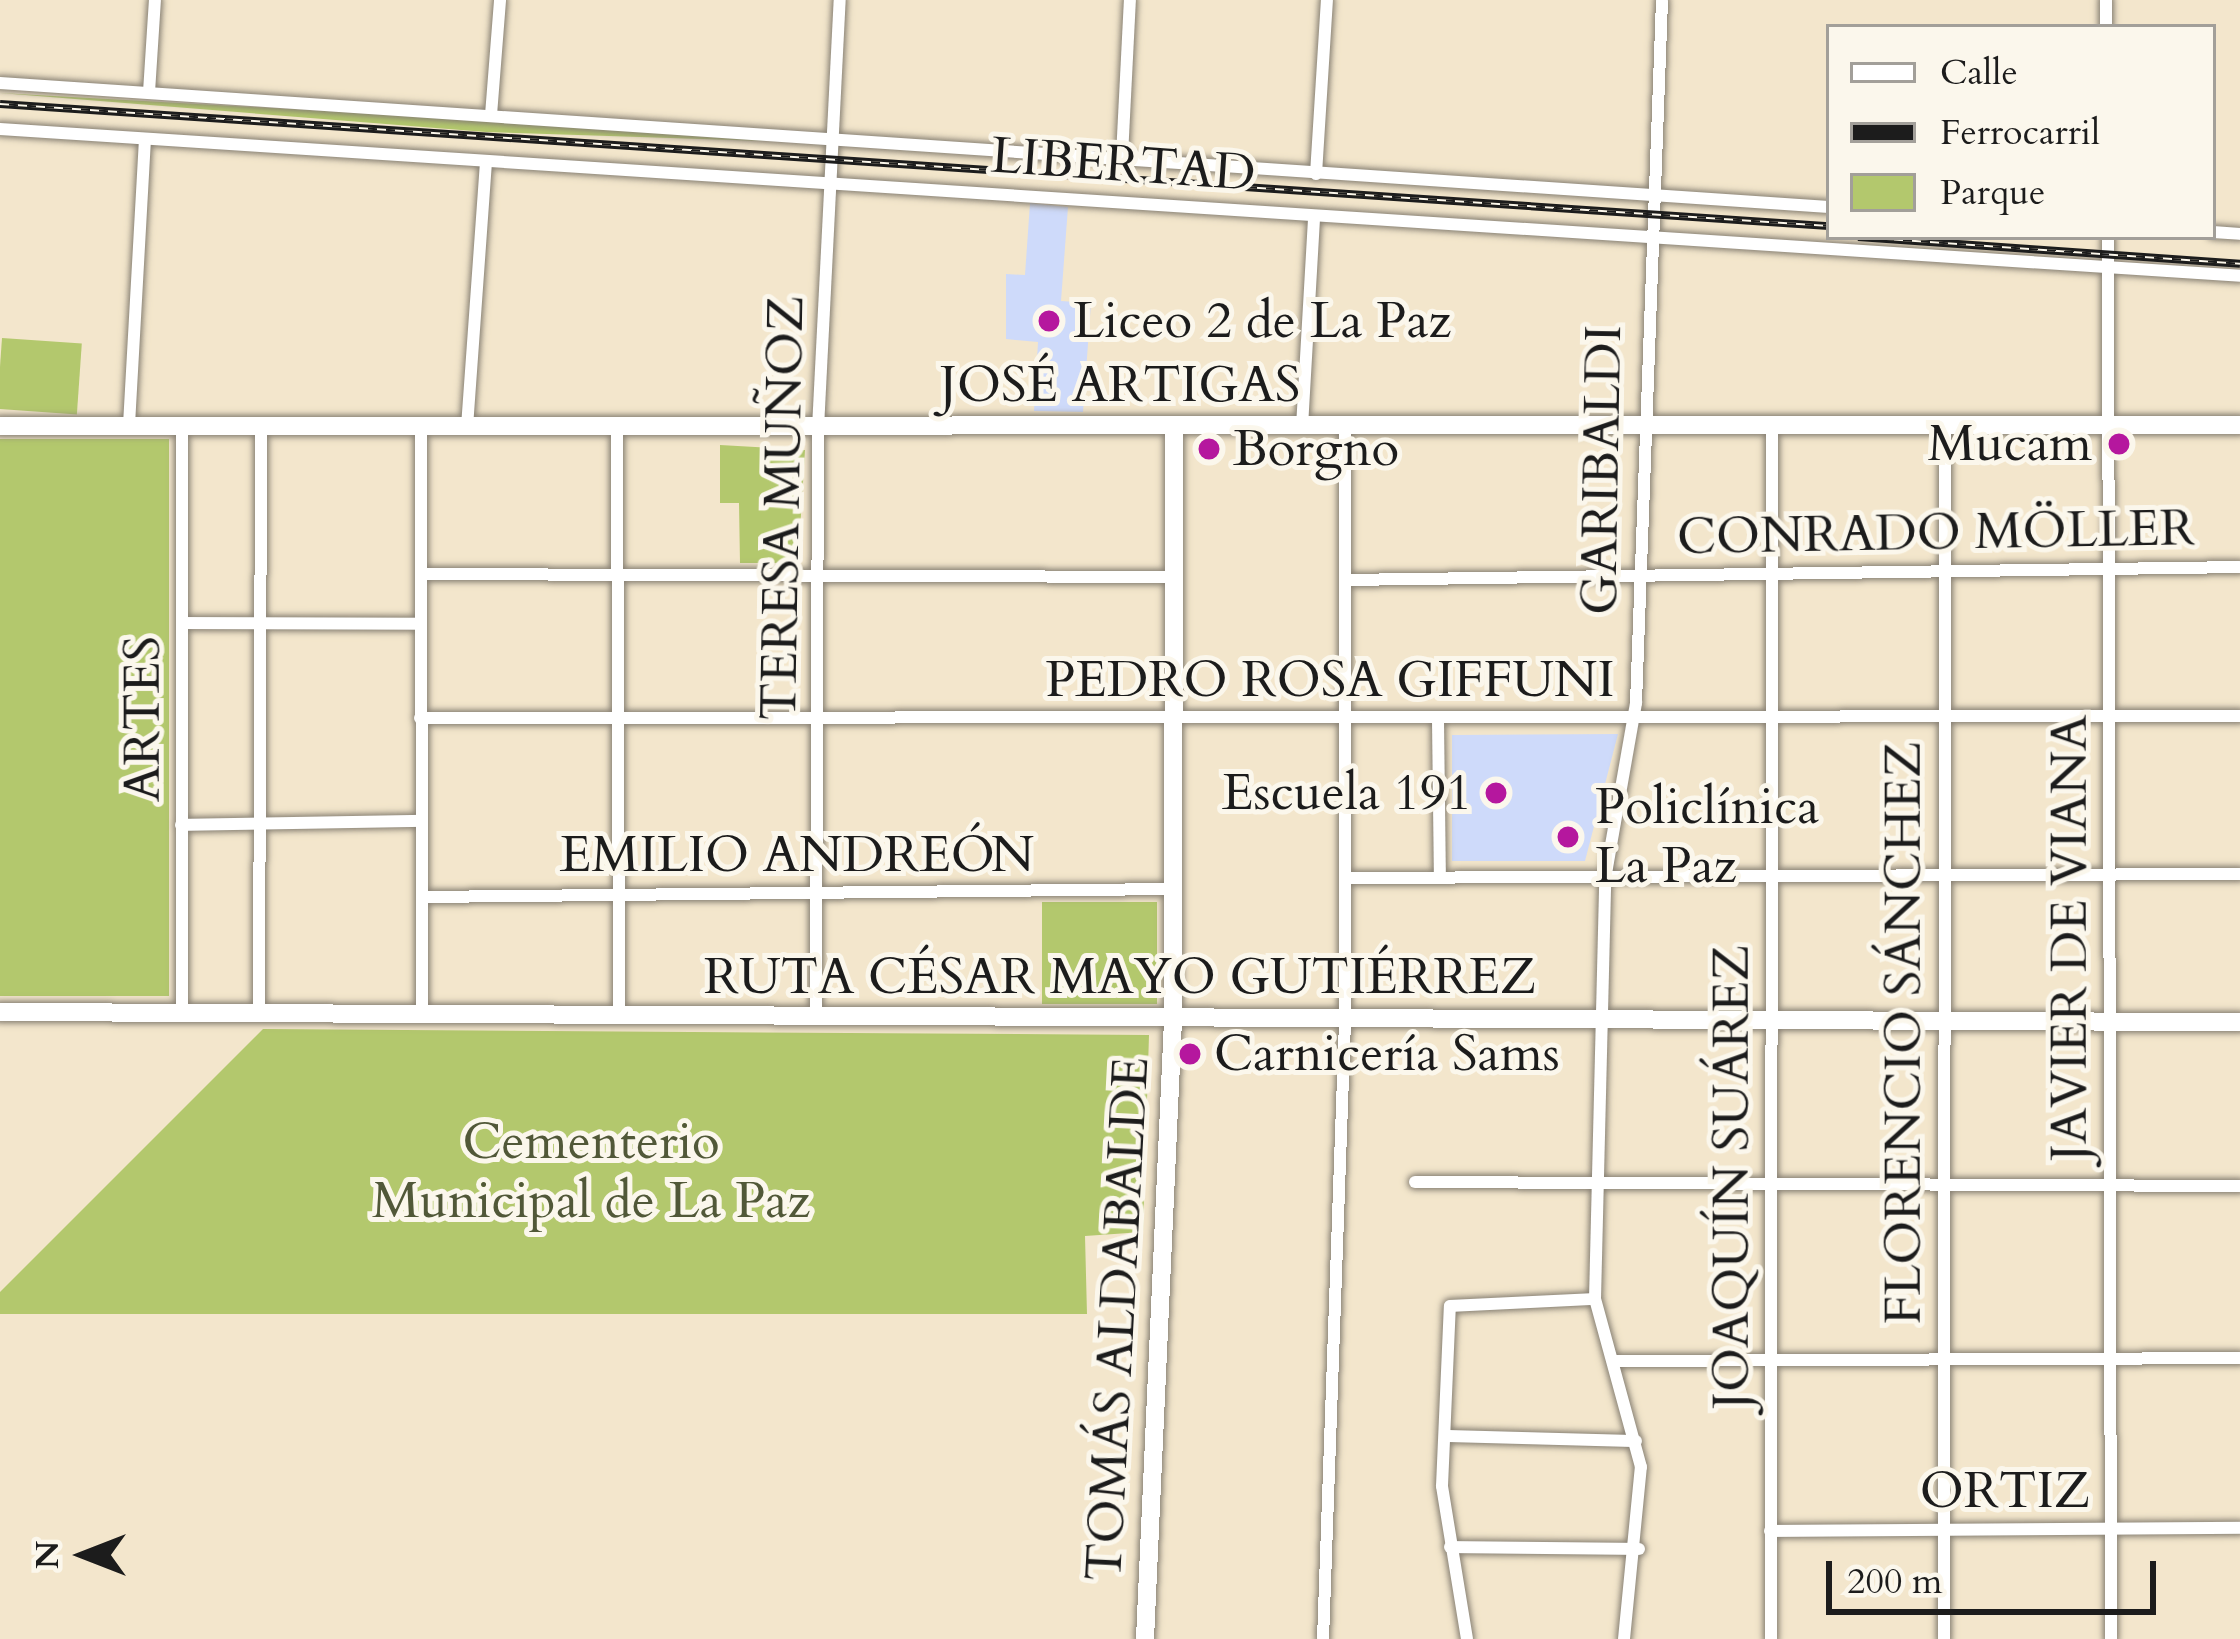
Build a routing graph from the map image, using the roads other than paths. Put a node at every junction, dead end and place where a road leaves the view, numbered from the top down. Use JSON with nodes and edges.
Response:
{"nodes":[{"id":1,"x":155,"y":0,"type":"edge"},
{"id":2,"x":500,"y":0,"type":"edge"},
{"id":3,"x":840,"y":0,"type":"edge"},
{"id":4,"x":1130,"y":0,"type":"edge"},
{"id":5,"x":1327,"y":0,"type":"edge"},
{"id":6,"x":1662,"y":0,"type":"edge"},
{"id":7,"x":0,"y":83,"type":"edge"},
{"id":8,"x":149,"y":92,"type":"junction"},
{"id":9,"x":491,"y":115,"type":"junction"},
{"id":10,"x":0,"y":129,"type":"edge"},
{"id":11,"x":831,"y":136,"type":"junction"},
{"id":12,"x":145,"y":140,"type":"junction"},
{"id":13,"x":1122,"y":156,"type":"junction"},
{"id":14,"x":486,"y":164,"type":"junction"},
{"id":15,"x":1316,"y":174,"type":"junction"},
{"id":16,"x":829,"y":183,"type":"junction"},
{"id":17,"x":1650,"y":199,"type":"junction"},
{"id":18,"x":1826,"y":207,"type":"edge"},
{"id":19,"x":1314,"y":219,"type":"junction"},
{"id":20,"x":1648,"y":238,"type":"junction"},
{"id":21,"x":2108,"y":240,"type":"edge"},
{"id":22,"x":2107,"y":269,"type":"junction"},
{"id":23,"x":2240,"y":276,"type":"edge"},
{"id":24,"x":0,"y":425,"type":"edge"},
{"id":25,"x":128,"y":425,"type":"junction"},
{"id":26,"x":182,"y":425,"type":"junction"},
{"id":27,"x":260,"y":425,"type":"junction"},
{"id":28,"x":2240,"y":425,"type":"edge"},
{"id":29,"x":1639,"y":426,"type":"junction"},
{"id":30,"x":2109,"y":426,"type":"junction"},
{"id":31,"x":421,"y":427,"type":"junction"},
{"id":32,"x":467,"y":427,"type":"junction"},
{"id":33,"x":1302,"y":427,"type":"junction"},
{"id":34,"x":1345,"y":427,"type":"junction"},
{"id":35,"x":1772,"y":427,"type":"junction"},
{"id":36,"x":1945,"y":427,"type":"junction"},
{"id":37,"x":617,"y":428,"type":"junction"},
{"id":38,"x":818,"y":428,"type":"junction"},
{"id":39,"x":1174,"y":428,"type":"junction"},
{"id":40,"x":2240,"y":567,"type":"edge"},
{"id":41,"x":2107,"y":572,"type":"junction"},
{"id":42,"x":421,"y":574,"type":"junction"},
{"id":43,"x":1944,"y":574,"type":"junction"},
{"id":44,"x":1772,"y":575,"type":"junction"},
{"id":45,"x":619,"y":576,"type":"junction"},
{"id":46,"x":817,"y":577,"type":"junction"},
{"id":47,"x":1637,"y":577,"type":"junction"},
{"id":48,"x":1174,"y":578,"type":"junction"},
{"id":49,"x":1345,"y":580,"type":"junction"},
{"id":50,"x":182,"y":623,"type":"junction"},
{"id":51,"x":421,"y":624,"type":"junction"},
{"id":52,"x":260,"y":626,"type":"junction"},
{"id":53,"x":1772,"y":716,"type":"junction"},
{"id":54,"x":2108,"y":716,"type":"junction"},
{"id":55,"x":2240,"y":716,"type":"edge"},
{"id":56,"x":1635,"y":717,"type":"junction"},
{"id":57,"x":1943,"y":717,"type":"junction"},
{"id":58,"x":421,"y":718,"type":"junction"},
{"id":59,"x":620,"y":718,"type":"junction"},
{"id":60,"x":819,"y":720,"type":"junction"},
{"id":61,"x":1438,"y":721,"type":"junction"},
{"id":62,"x":1173,"y":722,"type":"junction"},
{"id":63,"x":1346,"y":723,"type":"junction"},
{"id":64,"x":421,"y":821,"type":"junction"},
{"id":65,"x":260,"y":823,"type":"junction"},
{"id":66,"x":182,"y":825,"type":"junction"},
{"id":67,"x":2240,"y":874,"type":"edge"},
{"id":68,"x":2109,"y":875,"type":"junction"},
{"id":69,"x":1942,"y":876,"type":"junction"},
{"id":70,"x":1346,"y":878,"type":"junction"},
{"id":71,"x":1440,"y":878,"type":"junction"},
{"id":72,"x":1772,"y":878,"type":"junction"},
{"id":73,"x":1605,"y":879,"type":"junction"},
{"id":74,"x":1172,"y":889,"type":"junction"},
{"id":75,"x":620,"y":896,"type":"junction"},
{"id":76,"x":818,"y":896,"type":"junction"},
{"id":77,"x":422,"y":897,"type":"junction"},
{"id":78,"x":0,"y":1012,"type":"edge"},
{"id":79,"x":259,"y":1012,"type":"junction"},
{"id":80,"x":182,"y":1014,"type":"junction"},
{"id":81,"x":422,"y":1014,"type":"junction"},
{"id":82,"x":619,"y":1015,"type":"junction"},
{"id":83,"x":817,"y":1018,"type":"junction"},
{"id":84,"x":1173,"y":1018,"type":"junction"},
{"id":85,"x":1345,"y":1022,"type":"junction"},
{"id":86,"x":1602,"y":1022,"type":"junction"},
{"id":87,"x":2240,"y":1022,"type":"edge"},
{"id":88,"x":2108,"y":1023,"type":"junction"},
{"id":89,"x":1771,"y":1024,"type":"junction"},
{"id":90,"x":1942,"y":1024,"type":"junction"},
{"id":91,"x":1415,"y":1182,"type":"dead end"},
{"id":92,"x":1943,"y":1184,"type":"junction"},
{"id":93,"x":2110,"y":1185,"type":"junction"},
{"id":94,"x":1599,"y":1186,"type":"junction"},
{"id":95,"x":1771,"y":1186,"type":"junction"},
{"id":96,"x":2240,"y":1186,"type":"edge"},
{"id":97,"x":1594,"y":1299,"type":"junction"},
{"id":98,"x":2110,"y":1358,"type":"junction"},
{"id":99,"x":2240,"y":1358,"type":"edge"},
{"id":100,"x":1943,"y":1359,"type":"junction"},
{"id":101,"x":1770,"y":1360,"type":"junction"},
{"id":102,"x":1612,"y":1361,"type":"junction"},
{"id":103,"x":1445,"y":1436,"type":"junction"},
{"id":104,"x":1636,"y":1441,"type":"junction"},
{"id":105,"x":2240,"y":1528,"type":"edge"},
{"id":106,"x":2110,"y":1529,"type":"junction"},
{"id":107,"x":1943,"y":1530,"type":"junction"},
{"id":108,"x":1770,"y":1531,"type":"junction"},
{"id":109,"x":1450,"y":1547,"type":"junction"},
{"id":110,"x":1639,"y":1549,"type":"junction"},
{"id":111,"x":1144,"y":1639,"type":"edge"},
{"id":112,"x":1323,"y":1639,"type":"edge"},
{"id":113,"x":1467,"y":1639,"type":"edge"},
{"id":114,"x":1624,"y":1639,"type":"edge"},
{"id":115,"x":1771,"y":1639,"type":"edge"},
{"id":116,"x":1944,"y":1639,"type":"edge"},
{"id":117,"x":2111,"y":1639,"type":"edge"}],
"edges":[{"from":1,"to":8,"type":"street"},
{"from":2,"to":9,"type":"street"},
{"from":3,"to":11,"type":"street","name":"TERESA MUÑOZ"},
{"from":4,"to":13,"type":"street"},
{"from":5,"to":15,"type":"street"},
{"from":6,"to":17,"type":"street","name":"GARIBALDI"},
{"from":7,"to":8,"type":"street"},
{"from":8,"to":9,"type":"street"},
{"from":9,"to":11,"type":"street"},
{"from":10,"to":12,"type":"street","name":"LIBERTAD"},
{"from":11,"to":13,"type":"street"},
{"from":11,"to":16,"type":"street","name":"TERESA MUÑOZ"},
{"from":12,"to":14,"type":"street","name":"LIBERTAD"},
{"from":12,"to":25,"type":"street"},
{"from":13,"to":15,"type":"street"},
{"from":14,"to":16,"type":"street","name":"LIBERTAD"},
{"from":14,"to":32,"type":"street"},
{"from":15,"to":17,"type":"street"},
{"from":16,"to":19,"type":"street","name":"LIBERTAD"},
{"from":16,"to":38,"type":"street","name":"TERESA MUÑOZ"},
{"from":17,"to":18,"type":"street"},
{"from":17,"to":20,"type":"street","name":"GARIBALDI"},
{"from":19,"to":20,"type":"street","name":"LIBERTAD"},
{"from":19,"to":33,"type":"street"},
{"from":20,"to":22,"type":"street","name":"LIBERTAD"},
{"from":20,"to":29,"type":"street","name":"GARIBALDI"},
{"from":21,"to":22,"type":"street","name":"JAVIER DE VIANA"},
{"from":22,"to":23,"type":"street","name":"LIBERTAD"},
{"from":22,"to":30,"type":"street","name":"JAVIER DE VIANA"},
{"from":24,"to":25,"type":"street","name":"JOSÉ ARTIGAS"},
{"from":25,"to":26,"type":"street","name":"JOSÉ ARTIGAS"},
{"from":26,"to":27,"type":"street","name":"JOSÉ ARTIGAS"},
{"from":26,"to":50,"type":"street","name":"ARTES"},
{"from":27,"to":31,"type":"street","name":"JOSÉ ARTIGAS"},
{"from":27,"to":52,"type":"street"},
{"from":28,"to":30,"type":"street","name":"JOSÉ ARTIGAS"},
{"from":29,"to":34,"type":"street","name":"JOSÉ ARTIGAS"},
{"from":29,"to":35,"type":"street","name":"JOSÉ ARTIGAS"},
{"from":29,"to":47,"type":"street","name":"GARIBALDI"},
{"from":30,"to":36,"type":"street","name":"JOSÉ ARTIGAS"},
{"from":30,"to":41,"type":"street","name":"JAVIER DE VIANA"},
{"from":31,"to":32,"type":"street","name":"JOSÉ ARTIGAS"},
{"from":31,"to":42,"type":"street"},
{"from":32,"to":37,"type":"street","name":"JOSÉ ARTIGAS"},
{"from":33,"to":34,"type":"street","name":"JOSÉ ARTIGAS"},
{"from":33,"to":39,"type":"street","name":"JOSÉ ARTIGAS"},
{"from":34,"to":49,"type":"street"},
{"from":35,"to":36,"type":"street","name":"JOSÉ ARTIGAS"},
{"from":35,"to":44,"type":"street","name":"JOAQUÍN SUÁREZ"},
{"from":36,"to":43,"type":"street","name":"FLORENCIO SÁNCHEZ"},
{"from":37,"to":38,"type":"street","name":"JOSÉ ARTIGAS"},
{"from":37,"to":45,"type":"street"},
{"from":38,"to":39,"type":"street","name":"JOSÉ ARTIGAS"},
{"from":38,"to":46,"type":"street","name":"TERESA MUÑOZ"},
{"from":39,"to":48,"type":"street","name":"TOMÁS ALDABALDE"},
{"from":40,"to":41,"type":"street","name":"CONRADO MÖLLER"},
{"from":41,"to":43,"type":"street","name":"CONRADO MÖLLER"},
{"from":41,"to":54,"type":"street","name":"JAVIER DE VIANA"},
{"from":42,"to":45,"type":"street"},
{"from":42,"to":51,"type":"street"},
{"from":43,"to":44,"type":"street","name":"CONRADO MÖLLER"},
{"from":43,"to":57,"type":"street","name":"FLORENCIO SÁNCHEZ"},
{"from":44,"to":47,"type":"street","name":"CONRADO MÖLLER"},
{"from":44,"to":53,"type":"street","name":"JOAQUÍN SUÁREZ"},
{"from":45,"to":46,"type":"street"},
{"from":45,"to":59,"type":"street"},
{"from":46,"to":48,"type":"street"},
{"from":46,"to":60,"type":"street","name":"TERESA MUÑOZ"},
{"from":47,"to":49,"type":"street","name":"CONRADO MÖLLER"},
{"from":47,"to":56,"type":"street","name":"GARIBALDI"},
{"from":48,"to":62,"type":"street","name":"TOMÁS ALDABALDE"},
{"from":49,"to":63,"type":"street"},
{"from":50,"to":52,"type":"street"},
{"from":50,"to":66,"type":"street","name":"ARTES"},
{"from":51,"to":52,"type":"street"},
{"from":51,"to":58,"type":"street"},
{"from":52,"to":65,"type":"street"},
{"from":53,"to":56,"type":"street","name":"PEDRO ROSA GIFFUNI"},
{"from":53,"to":57,"type":"street","name":"PEDRO ROSA GIFFUNI"},
{"from":53,"to":72,"type":"street","name":"JOAQUÍN SUÁREZ"},
{"from":54,"to":55,"type":"street","name":"PEDRO ROSA GIFFUNI"},
{"from":54,"to":57,"type":"street","name":"PEDRO ROSA GIFFUNI"},
{"from":54,"to":68,"type":"street","name":"JAVIER DE VIANA"},
{"from":56,"to":61,"type":"street","name":"PEDRO ROSA GIFFUNI"},
{"from":56,"to":73,"type":"street","name":"GARIBALDI"},
{"from":57,"to":69,"type":"street","name":"FLORENCIO SÁNCHEZ"},
{"from":58,"to":59,"type":"street","name":"PEDRO ROSA GIFFUNI"},
{"from":58,"to":64,"type":"street"},
{"from":59,"to":60,"type":"street","name":"PEDRO ROSA GIFFUNI"},
{"from":59,"to":75,"type":"street"},
{"from":60,"to":62,"type":"street","name":"PEDRO ROSA GIFFUNI"},
{"from":60,"to":76,"type":"street","name":"TERESA MUÑOZ"},
{"from":61,"to":63,"type":"street","name":"PEDRO ROSA GIFFUNI"},
{"from":61,"to":71,"type":"street"},
{"from":62,"to":63,"type":"street","name":"PEDRO ROSA GIFFUNI"},
{"from":62,"to":74,"type":"street","name":"TOMÁS ALDABALDE"},
{"from":63,"to":70,"type":"street"},
{"from":64,"to":65,"type":"street"},
{"from":64,"to":77,"type":"street"},
{"from":65,"to":66,"type":"street"},
{"from":65,"to":79,"type":"street"},
{"from":66,"to":80,"type":"street","name":"ARTES"},
{"from":67,"to":68,"type":"street"},
{"from":68,"to":69,"type":"street"},
{"from":68,"to":88,"type":"street","name":"JAVIER DE VIANA"},
{"from":69,"to":72,"type":"street"},
{"from":69,"to":90,"type":"street","name":"FLORENCIO SÁNCHEZ"},
{"from":70,"to":71,"type":"street"},
{"from":70,"to":85,"type":"street"},
{"from":71,"to":73,"type":"street"},
{"from":72,"to":73,"type":"street"},
{"from":72,"to":89,"type":"street","name":"JOAQUÍN SUÁREZ"},
{"from":73,"to":86,"type":"street","name":"GARIBALDI"},
{"from":74,"to":76,"type":"street","name":"EMILIO ANDREÓN"},
{"from":74,"to":84,"type":"street","name":"TOMÁS ALDABALDE"},
{"from":75,"to":76,"type":"street","name":"EMILIO ANDREÓN"},
{"from":75,"to":77,"type":"street","name":"EMILIO ANDREÓN"},
{"from":75,"to":82,"type":"street"},
{"from":76,"to":83,"type":"street","name":"TERESA MUÑOZ"},
{"from":77,"to":81,"type":"street"},
{"from":78,"to":80,"type":"street","name":"RUTA CÉSAR MAYO GUTIÉRREZ"},
{"from":79,"to":80,"type":"street","name":"RUTA CÉSAR MAYO GUTIÉRREZ"},
{"from":79,"to":81,"type":"street","name":"RUTA CÉSAR MAYO GUTIÉRREZ"},
{"from":81,"to":82,"type":"street","name":"RUTA CÉSAR MAYO GUTIÉRREZ"},
{"from":82,"to":83,"type":"street","name":"RUTA CÉSAR MAYO GUTIÉRREZ"},
{"from":83,"to":84,"type":"street","name":"RUTA CÉSAR MAYO GUTIÉRREZ"},
{"from":84,"to":85,"type":"street","name":"RUTA CÉSAR MAYO GUTIÉRREZ"},
{"from":84,"to":111,"type":"street","name":"TOMÁS ALDABALDE"},
{"from":85,"to":86,"type":"street","name":"RUTA CÉSAR MAYO GUTIÉRREZ"},
{"from":85,"to":112,"type":"street"},
{"from":86,"to":89,"type":"street","name":"RUTA CÉSAR MAYO GUTIÉRREZ"},
{"from":86,"to":94,"type":"street","name":"GARIBALDI"},
{"from":87,"to":88,"type":"street","name":"RUTA CÉSAR MAYO GUTIÉRREZ"},
{"from":88,"to":90,"type":"street","name":"RUTA CÉSAR MAYO GUTIÉRREZ"},
{"from":88,"to":93,"type":"street","name":"JAVIER DE VIANA"},
{"from":89,"to":90,"type":"street","name":"RUTA CÉSAR MAYO GUTIÉRREZ"},
{"from":89,"to":95,"type":"street","name":"JOAQUÍN SUÁREZ"},
{"from":90,"to":92,"type":"street","name":"FLORENCIO SÁNCHEZ"},
{"from":91,"to":94,"type":"street"},
{"from":92,"to":93,"type":"street"},
{"from":92,"to":95,"type":"street"},
{"from":92,"to":100,"type":"street","name":"FLORENCIO SÁNCHEZ"},
{"from":93,"to":96,"type":"street"},
{"from":93,"to":98,"type":"street","name":"JAVIER DE VIANA"},
{"from":94,"to":95,"type":"street"},
{"from":94,"to":97,"type":"street","name":"GARIBALDI"},
{"from":95,"to":101,"type":"street","name":"JOAQUÍN SUÁREZ"},
{"from":97,"to":102,"type":"street","name":"GARIBALDI"},
{"from":97,"to":103,"type":"street"},
{"from":98,"to":99,"type":"street"},
{"from":98,"to":100,"type":"street"},
{"from":98,"to":106,"type":"street","name":"JAVIER DE VIANA"},
{"from":100,"to":101,"type":"street"},
{"from":100,"to":107,"type":"street","name":"FLORENCIO SÁNCHEZ"},
{"from":101,"to":102,"type":"street"},
{"from":101,"to":108,"type":"street","name":"JOAQUÍN SUÁREZ"},
{"from":102,"to":104,"type":"street","name":"GARIBALDI"},
{"from":103,"to":104,"type":"street"},
{"from":103,"to":109,"type":"street"},
{"from":104,"to":110,"type":"street","name":"GARIBALDI"},
{"from":105,"to":106,"type":"street","name":"ORTIZ"},
{"from":106,"to":107,"type":"street","name":"ORTIZ"},
{"from":106,"to":117,"type":"street","name":"JAVIER DE VIANA"},
{"from":107,"to":108,"type":"street","name":"ORTIZ"},
{"from":107,"to":116,"type":"street","name":"FLORENCIO SÁNCHEZ"},
{"from":108,"to":115,"type":"street","name":"JOAQUÍN SUÁREZ"},
{"from":109,"to":110,"type":"street"},
{"from":109,"to":113,"type":"street"},
{"from":110,"to":114,"type":"street","name":"GARIBALDI"}]}
